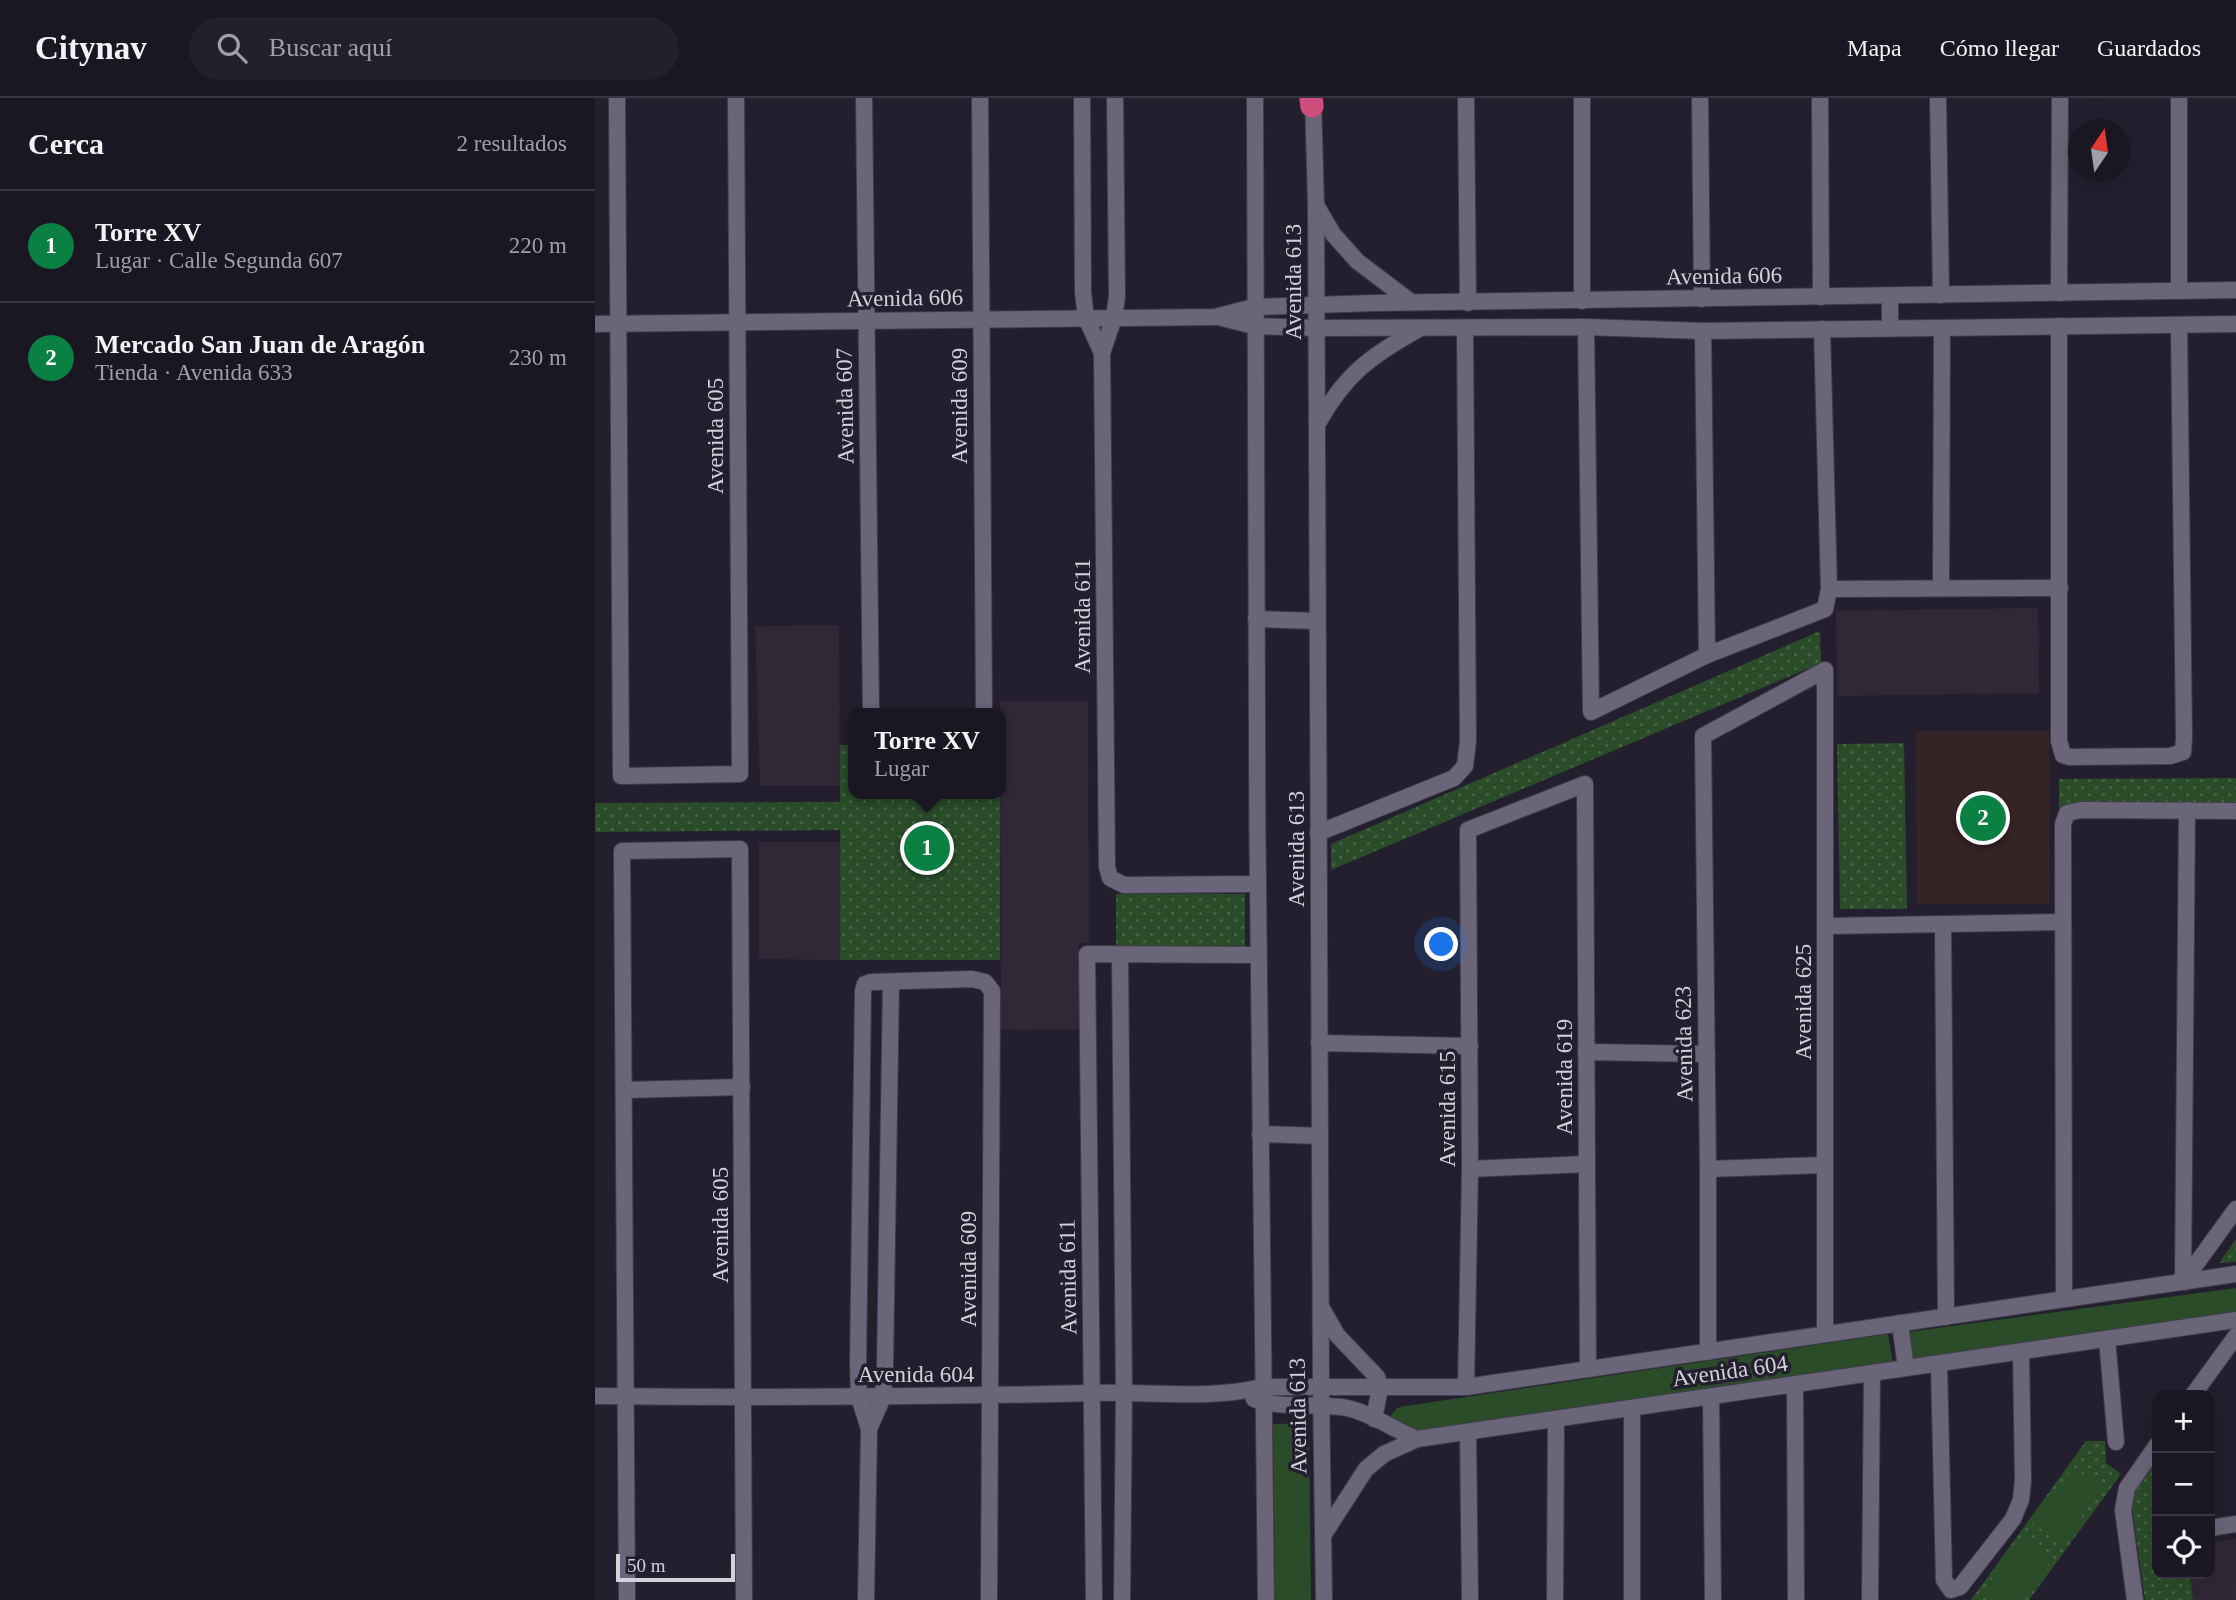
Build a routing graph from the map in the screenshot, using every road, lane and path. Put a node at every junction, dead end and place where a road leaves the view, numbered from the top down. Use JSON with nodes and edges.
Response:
{"nodes":[{"id":1,"x":617,"y":98,"type":"edge"},
{"id":2,"x":736,"y":98,"type":"edge"},
{"id":3,"x":864,"y":98,"type":"edge"},
{"id":4,"x":980,"y":98,"type":"edge"},
{"id":5,"x":1082,"y":98,"type":"edge"},
{"id":6,"x":1115,"y":98,"type":"edge"},
{"id":7,"x":1255,"y":98,"type":"edge"},
{"id":8,"x":1466,"y":98,"type":"edge"},
{"id":9,"x":1582,"y":98,"type":"edge"},
{"id":10,"x":1700,"y":98,"type":"edge"},
{"id":11,"x":1819,"y":98,"type":"edge"},
{"id":12,"x":1938,"y":98,"type":"edge"},
{"id":13,"x":2060,"y":98,"type":"edge"},
{"id":14,"x":2179,"y":98,"type":"edge"},
{"id":15,"x":1312,"y":101,"type":"edge"},
{"id":16,"x":1316,"y":204,"type":"junction"},
{"id":17,"x":2236,"y":290,"type":"edge"},
{"id":18,"x":2179,"y":291,"type":"junction"},
{"id":19,"x":2059,"y":293,"type":"junction"},
{"id":20,"x":1941,"y":295,"type":"junction"},
{"id":21,"x":1890,"y":296,"type":"junction"},
{"id":22,"x":1821,"y":297,"type":"junction"},
{"id":23,"x":1702,"y":299,"type":"junction"},
{"id":24,"x":1582,"y":301,"type":"junction"},
{"id":25,"x":1390,"y":302,"type":"junction"},
{"id":26,"x":1411,"y":302,"type":"junction"},
{"id":27,"x":1468,"y":303,"type":"junction"},
{"id":28,"x":1315,"y":305,"type":"junction"},
{"id":29,"x":1254,"y":307,"type":"junction"},
{"id":30,"x":1215,"y":317,"type":"junction"},
{"id":31,"x":1086,"y":318,"type":"junction"},
{"id":32,"x":1114,"y":318,"type":"junction"},
{"id":33,"x":981,"y":320,"type":"junction"},
{"id":34,"x":866,"y":321,"type":"junction"},
{"id":35,"x":737,"y":323,"type":"junction"},
{"id":36,"x":595,"y":324,"type":"edge"},
{"id":37,"x":619,"y":324,"type":"junction"},
{"id":38,"x":2236,"y":324,"type":"edge"},
{"id":39,"x":2179,"y":325,"type":"junction"},
{"id":40,"x":1254,"y":326,"type":"junction"},
{"id":41,"x":2059,"y":326,"type":"junction"},
{"id":42,"x":1586,"y":327,"type":"junction"},
{"id":43,"x":1315,"y":328,"type":"junction"},
{"id":44,"x":1391,"y":328,"type":"junction"},
{"id":45,"x":1420,"y":328,"type":"junction"},
{"id":46,"x":1890,"y":328,"type":"junction"},
{"id":47,"x":1942,"y":328,"type":"junction"},
{"id":48,"x":1465,"y":329,"type":"junction"},
{"id":49,"x":1822,"y":329,"type":"junction"},
{"id":50,"x":1703,"y":331,"type":"junction"},
{"id":51,"x":1103,"y":353,"type":"junction"},
{"id":52,"x":1317,"y":425,"type":"junction"},
{"id":53,"x":1941,"y":588,"type":"junction"},
{"id":54,"x":2060,"y":588,"type":"junction"},
{"id":55,"x":1829,"y":589,"type":"junction"},
{"id":56,"x":1257,"y":620,"type":"junction"},
{"id":57,"x":1317,"y":621,"type":"junction"},
{"id":58,"x":1707,"y":655,"type":"junction"},
{"id":59,"x":871,"y":708,"type":"edge"},
{"id":60,"x":984,"y":708,"type":"edge"},
{"id":61,"x":1703,"y":736,"type":"joint"},
{"id":62,"x":1585,"y":784,"type":"joint"},
{"id":63,"x":2187,"y":810,"type":"junction"},
{"id":64,"x":2236,"y":811,"type":"edge"},
{"id":65,"x":1318,"y":833,"type":"junction"},
{"id":66,"x":1258,"y":884,"type":"junction"},
{"id":67,"x":2062,"y":922,"type":"junction"},
{"id":68,"x":1943,"y":924,"type":"junction"},
{"id":69,"x":1826,"y":926,"type":"junction"},
{"id":70,"x":1120,"y":955,"type":"junction"},
{"id":71,"x":1258,"y":955,"type":"junction"},
{"id":72,"x":891,"y":982,"type":"junction"},
{"id":73,"x":1319,"y":1043,"type":"junction"},
{"id":74,"x":1470,"y":1046,"type":"junction"},
{"id":75,"x":1586,"y":1052,"type":"junction"},
{"id":76,"x":1707,"y":1054,"type":"junction"},
{"id":77,"x":742,"y":1087,"type":"junction"},
{"id":78,"x":624,"y":1090,"type":"junction"},
{"id":79,"x":1260,"y":1135,"type":"junction"},
{"id":80,"x":1319,"y":1136,"type":"junction"},
{"id":81,"x":1587,"y":1164,"type":"junction"},
{"id":82,"x":1825,"y":1165,"type":"junction"},
{"id":83,"x":1471,"y":1169,"type":"junction"},
{"id":84,"x":1708,"y":1169,"type":"junction"},
{"id":85,"x":2236,"y":1209,"type":"edge"},
{"id":86,"x":2236,"y":1274,"type":"edge"},
{"id":87,"x":2183,"y":1282,"type":"junction"},
{"id":88,"x":2064,"y":1299,"type":"junction"},
{"id":89,"x":1320,"y":1306,"type":"junction"},
{"id":90,"x":1946,"y":1317,"type":"junction"},
{"id":91,"x":2236,"y":1320,"type":"edge"},
{"id":92,"x":1900,"y":1323,"type":"junction"},
{"id":93,"x":1825,"y":1334,"type":"junction"},
{"id":94,"x":2236,"y":1336,"type":"edge"},
{"id":95,"x":2107,"y":1339,"type":"junction"},
{"id":96,"x":1708,"y":1352,"type":"junction"},
{"id":97,"x":2021,"y":1352,"type":"junction"},
{"id":98,"x":1939,"y":1364,"type":"junction"},
{"id":99,"x":1906,"y":1368,"type":"junction"},
{"id":100,"x":1588,"y":1369,"type":"junction"},
{"id":101,"x":1872,"y":1373,"type":"junction"},
{"id":102,"x":1795,"y":1384,"type":"junction"},
{"id":103,"x":1321,"y":1387,"type":"junction"},
{"id":104,"x":1466,"y":1387,"type":"junction"},
{"id":105,"x":1380,"y":1388,"type":"junction"},
{"id":106,"x":2197,"y":1390,"type":"edge"},
{"id":107,"x":1124,"y":1392,"type":"junction"},
{"id":108,"x":1093,"y":1393,"type":"junction"},
{"id":109,"x":1262,"y":1395,"type":"junction"},
{"id":110,"x":595,"y":1396,"type":"edge"},
{"id":111,"x":883,"y":1396,"type":"junction"},
{"id":112,"x":990,"y":1396,"type":"junction"},
{"id":113,"x":625,"y":1397,"type":"junction"},
{"id":114,"x":743,"y":1397,"type":"junction"},
{"id":115,"x":859,"y":1397,"type":"junction"},
{"id":116,"x":1711,"y":1397,"type":"junction"},
{"id":117,"x":1321,"y":1405,"type":"junction"},
{"id":118,"x":1632,"y":1408,"type":"junction"},
{"id":119,"x":1374,"y":1419,"type":"junction"},
{"id":120,"x":1556,"y":1419,"type":"junction"},
{"id":121,"x":869,"y":1429,"type":"junction"},
{"id":122,"x":1468,"y":1432,"type":"junction"},
{"id":123,"x":1417,"y":1439,"type":"junction"},
{"id":124,"x":2116,"y":1441,"type":"dead end"},
{"id":125,"x":2152,"y":1451,"type":"edge"},
{"id":126,"x":2236,"y":1524,"type":"edge"},
{"id":127,"x":2215,"y":1527,"type":"edge"},
{"id":128,"x":1323,"y":1536,"type":"junction"},
{"id":129,"x":627,"y":1600,"type":"edge"},
{"id":130,"x":744,"y":1600,"type":"edge"},
{"id":131,"x":866,"y":1600,"type":"edge"},
{"id":132,"x":989,"y":1600,"type":"edge"},
{"id":133,"x":1094,"y":1600,"type":"edge"},
{"id":134,"x":1122,"y":1600,"type":"edge"},
{"id":135,"x":1266,"y":1600,"type":"edge"},
{"id":136,"x":1324,"y":1600,"type":"edge"},
{"id":137,"x":1470,"y":1600,"type":"edge"},
{"id":138,"x":1555,"y":1600,"type":"edge"},
{"id":139,"x":1632,"y":1600,"type":"edge"},
{"id":140,"x":1713,"y":1600,"type":"edge"},
{"id":141,"x":1795,"y":1600,"type":"edge"},
{"id":142,"x":1870,"y":1600,"type":"edge"},
{"id":143,"x":2135,"y":1600,"type":"edge"}],
"edges":[{"from":1,"to":37,"type":"street"},
{"from":2,"to":35,"type":"street","name":"Avenida 605"},
{"from":3,"to":34,"type":"street","name":"Avenida 607"},
{"from":4,"to":33,"type":"street","name":"Avenida 609"},
{"from":5,"to":31,"type":"street","name":"Avenida 611"},
{"from":6,"to":32,"type":"street","name":"Avenida 611"},
{"from":7,"to":29,"type":"street","name":"Avenida 613"},
{"from":8,"to":27,"type":"street"},
{"from":9,"to":24,"type":"street"},
{"from":10,"to":23,"type":"street"},
{"from":11,"to":22,"type":"street"},
{"from":12,"to":20,"type":"street"},
{"from":13,"to":19,"type":"street"},
{"from":14,"to":18,"type":"street"},
{"from":15,"to":16,"type":"street","name":"Avenida 613"},
{"from":16,"to":26,"type":"street"},
{"from":16,"to":28,"type":"street","name":"Avenida 613"},
{"from":17,"to":18,"type":"street","name":"Avenida 606"},
{"from":18,"to":19,"type":"street","name":"Avenida 606"},
{"from":19,"to":20,"type":"street","name":"Avenida 606"},
{"from":20,"to":21,"type":"street","name":"Avenida 606"},
{"from":21,"to":22,"type":"street","name":"Avenida 606"},
{"from":21,"to":46,"type":"street"},
{"from":22,"to":23,"type":"street","name":"Avenida 606"},
{"from":23,"to":24,"type":"street","name":"Avenida 606"},
{"from":24,"to":27,"type":"street","name":"Avenida 606"},
{"from":25,"to":26,"type":"street","name":"Avenida 606"},
{"from":25,"to":28,"type":"street","name":"Avenida 606"},
{"from":25,"to":44,"type":"street"},
{"from":26,"to":27,"type":"street","name":"Avenida 606"},
{"from":28,"to":29,"type":"street","name":"Avenida 606"},
{"from":28,"to":43,"type":"street","name":"Avenida 613"},
{"from":29,"to":30,"type":"street","name":"Avenida 606"},
{"from":29,"to":40,"type":"street","name":"Avenida 613"},
{"from":30,"to":32,"type":"street","name":"Avenida 606"},
{"from":30,"to":40,"type":"street","name":"Avenida 606"},
{"from":31,"to":32,"type":"street","name":"Avenida 606"},
{"from":31,"to":33,"type":"street","name":"Avenida 606"},
{"from":31,"to":51,"type":"street","name":"Avenida 611"},
{"from":32,"to":51,"type":"street","name":"Avenida 611"},
{"from":33,"to":34,"type":"street","name":"Avenida 606"},
{"from":33,"to":60,"type":"street","name":"Avenida 609"},
{"from":34,"to":35,"type":"street","name":"Avenida 606"},
{"from":34,"to":59,"type":"street","name":"Avenida 607"},
{"from":35,"to":37,"type":"street","name":"Avenida 606"},
{"from":35,"to":37,"type":"street","name":"Avenida 605"},
{"from":36,"to":37,"type":"street","name":"Avenida 606"},
{"from":38,"to":39,"type":"street","name":"Avenida 606"},
{"from":39,"to":41,"type":"street","name":"Avenida 606"},
{"from":39,"to":54,"type":"street"},
{"from":40,"to":43,"type":"street","name":"Avenida 606"},
{"from":40,"to":56,"type":"street","name":"Avenida 613"},
{"from":41,"to":47,"type":"street","name":"Avenida 606"},
{"from":41,"to":54,"type":"street"},
{"from":42,"to":48,"type":"street","name":"Avenida 606"},
{"from":42,"to":50,"type":"street","name":"Avenida 606"},
{"from":42,"to":58,"type":"street"},
{"from":43,"to":44,"type":"street","name":"Avenida 606"},
{"from":43,"to":52,"type":"street","name":"Avenida 613"},
{"from":44,"to":45,"type":"street","name":"Avenida 606"},
{"from":45,"to":48,"type":"street","name":"Avenida 606"},
{"from":45,"to":52,"type":"street"},
{"from":46,"to":47,"type":"street","name":"Avenida 606"},
{"from":46,"to":49,"type":"street","name":"Avenida 606"},
{"from":47,"to":53,"type":"street"},
{"from":48,"to":65,"type":"street"},
{"from":49,"to":50,"type":"street","name":"Avenida 606"},
{"from":49,"to":55,"type":"street"},
{"from":50,"to":58,"type":"street"},
{"from":51,"to":66,"type":"street","name":"Avenida 611"},
{"from":52,"to":57,"type":"street","name":"Avenida 613"},
{"from":53,"to":54,"type":"street"},
{"from":53,"to":55,"type":"street"},
{"from":55,"to":58,"type":"street"},
{"from":56,"to":57,"type":"street"},
{"from":56,"to":66,"type":"street","name":"Avenida 613"},
{"from":57,"to":65,"type":"street","name":"Avenida 613"},
{"from":61,"to":69,"type":"street","name":"Avenida 625"},
{"from":61,"to":76,"type":"street","name":"Avenida 623"},
{"from":62,"to":74,"type":"street","name":"Avenida 615"},
{"from":62,"to":75,"type":"street","name":"Avenida 619"},
{"from":63,"to":64,"type":"street"},
{"from":63,"to":67,"type":"street"},
{"from":63,"to":87,"type":"street"},
{"from":65,"to":73,"type":"street","name":"Avenida 613"},
{"from":66,"to":71,"type":"street","name":"Avenida 613"},
{"from":67,"to":68,"type":"street"},
{"from":67,"to":88,"type":"street"},
{"from":68,"to":69,"type":"street"},
{"from":68,"to":90,"type":"street"},
{"from":69,"to":82,"type":"street","name":"Avenida 625"},
{"from":70,"to":71,"type":"street"},
{"from":70,"to":107,"type":"street"},
{"from":70,"to":108,"type":"street","name":"Avenida 611"},
{"from":71,"to":79,"type":"street","name":"Avenida 613"},
{"from":72,"to":111,"type":"street"},
{"from":72,"to":112,"type":"street","name":"Avenida 609"},
{"from":72,"to":115,"type":"street"},
{"from":73,"to":74,"type":"street"},
{"from":73,"to":80,"type":"street","name":"Avenida 613"},
{"from":74,"to":83,"type":"street","name":"Avenida 615"},
{"from":75,"to":76,"type":"street"},
{"from":75,"to":81,"type":"street","name":"Avenida 619"},
{"from":76,"to":84,"type":"street","name":"Avenida 623"},
{"from":77,"to":78,"type":"street"},
{"from":77,"to":78,"type":"street","name":"Avenida 605"},
{"from":77,"to":114,"type":"street","name":"Avenida 605"},
{"from":78,"to":113,"type":"street"},
{"from":79,"to":80,"type":"street"},
{"from":79,"to":109,"type":"street","name":"Avenida 613"},
{"from":80,"to":89,"type":"street","name":"Avenida 613"},
{"from":81,"to":83,"type":"street"},
{"from":81,"to":100,"type":"street","name":"Avenida 619"},
{"from":82,"to":84,"type":"street"},
{"from":82,"to":93,"type":"street","name":"Avenida 625"},
{"from":83,"to":104,"type":"street","name":"Avenida 615"},
{"from":84,"to":96,"type":"street","name":"Avenida 623"},
{"from":85,"to":87,"type":"street"},
{"from":86,"to":87,"type":"street","name":"Avenida 604"},
{"from":87,"to":88,"type":"street","name":"Avenida 604"},
{"from":88,"to":90,"type":"street","name":"Avenida 604"},
{"from":89,"to":103,"type":"street","name":"Avenida 613"},
{"from":89,"to":105,"type":"street"},
{"from":90,"to":92,"type":"street","name":"Avenida 604"},
{"from":91,"to":95,"type":"street","name":"Avenida 604"},
{"from":92,"to":93,"type":"street","name":"Avenida 604"},
{"from":92,"to":99,"type":"street"},
{"from":93,"to":96,"type":"street","name":"Avenida 604"},
{"from":94,"to":106,"type":"street"},
{"from":95,"to":97,"type":"street","name":"Avenida 604"},
{"from":95,"to":124,"type":"street"},
{"from":96,"to":100,"type":"street","name":"Avenida 604"},
{"from":97,"to":98,"type":"street","name":"Avenida 604"},
{"from":97,"to":98,"type":"street"},
{"from":98,"to":99,"type":"street","name":"Avenida 604"},
{"from":99,"to":101,"type":"street","name":"Avenida 604"},
{"from":100,"to":104,"type":"street","name":"Avenida 604"},
{"from":101,"to":102,"type":"street","name":"Avenida 604"},
{"from":101,"to":142,"type":"street"},
{"from":102,"to":116,"type":"street","name":"Avenida 604"},
{"from":102,"to":141,"type":"street"},
{"from":103,"to":105,"type":"street","name":"Avenida 604"},
{"from":103,"to":109,"type":"street","name":"Avenida 604"},
{"from":103,"to":117,"type":"street","name":"Avenida 613"},
{"from":104,"to":105,"type":"street","name":"Avenida 604"},
{"from":105,"to":119,"type":"street"},
{"from":107,"to":108,"type":"street","name":"Avenida 604"},
{"from":107,"to":109,"type":"street","name":"Avenida 604"},
{"from":107,"to":134,"type":"street"},
{"from":108,"to":112,"type":"street","name":"Avenida 604"},
{"from":108,"to":133,"type":"street","name":"Avenida 611"},
{"from":109,"to":117,"type":"street","name":"Avenida 604"},
{"from":109,"to":135,"type":"street","name":"Avenida 613"},
{"from":110,"to":113,"type":"street","name":"Avenida 604"},
{"from":111,"to":112,"type":"street","name":"Avenida 604"},
{"from":111,"to":115,"type":"street","name":"Avenida 604"},
{"from":111,"to":121,"type":"street"},
{"from":112,"to":132,"type":"street","name":"Avenida 609"},
{"from":113,"to":114,"type":"street","name":"Avenida 604"},
{"from":113,"to":129,"type":"street"},
{"from":114,"to":115,"type":"street","name":"Avenida 604"},
{"from":114,"to":130,"type":"street","name":"Avenida 605"},
{"from":115,"to":121,"type":"street"},
{"from":116,"to":118,"type":"street","name":"Avenida 604"},
{"from":116,"to":140,"type":"street"},
{"from":117,"to":119,"type":"street","name":"Avenida 604"},
{"from":117,"to":128,"type":"street","name":"Avenida 613"},
{"from":118,"to":120,"type":"street","name":"Avenida 604"},
{"from":118,"to":139,"type":"street"},
{"from":119,"to":123,"type":"street","name":"Avenida 604"},
{"from":120,"to":122,"type":"street","name":"Avenida 604"},
{"from":120,"to":138,"type":"street"},
{"from":121,"to":131,"type":"street"},
{"from":122,"to":123,"type":"street","name":"Avenida 604"},
{"from":122,"to":137,"type":"street"},
{"from":123,"to":128,"type":"street"},
{"from":125,"to":143,"type":"street"},
{"from":126,"to":127,"type":"street"},
{"from":128,"to":136,"type":"street","name":"Avenida 613"}]}
